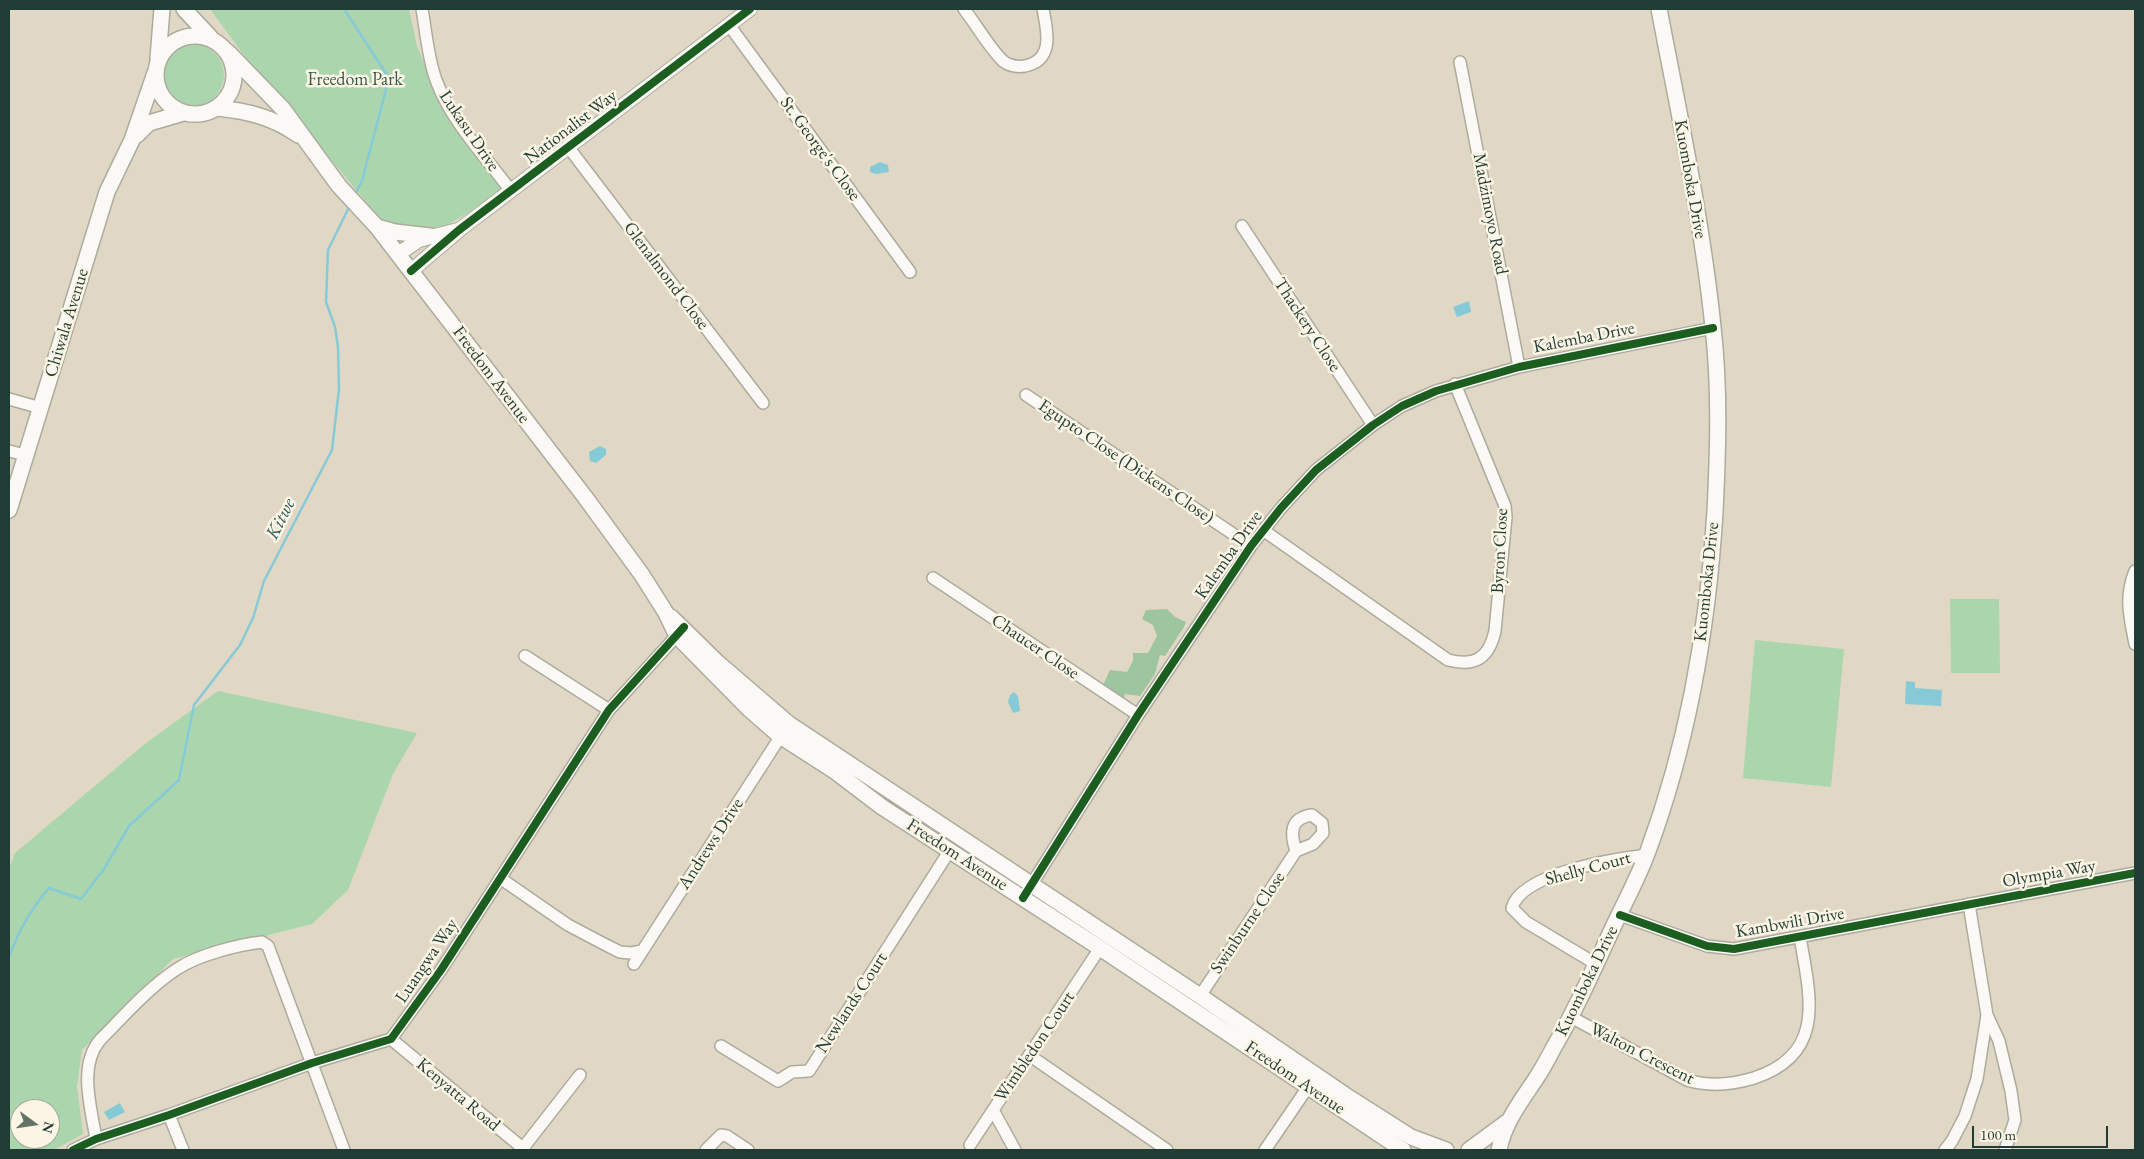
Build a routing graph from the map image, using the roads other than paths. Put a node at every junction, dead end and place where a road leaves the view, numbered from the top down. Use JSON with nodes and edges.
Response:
{"nodes":[{"id":1,"x":162,"y":9,"type":"edge"},
{"id":2,"x":184,"y":9,"type":"edge"},
{"id":3,"x":422,"y":9,"type":"edge"},
{"id":4,"x":750,"y":9,"type":"edge"},
{"id":5,"x":964,"y":9,"type":"edge"},
{"id":6,"x":1043,"y":9,"type":"edge"},
{"id":7,"x":1659,"y":9,"type":"edge"},
{"id":8,"x":729,"y":25,"type":"junction"},
{"id":9,"x":211,"y":38,"type":"junction"},
{"id":10,"x":228,"y":52,"type":"junction"},
{"id":11,"x":1460,"y":62,"type":"dead end"},
{"id":12,"x":156,"y":68,"type":"junction"},
{"id":13,"x":217,"y":108,"type":"junction"},
{"id":14,"x":182,"y":112,"type":"junction"},
{"id":15,"x":132,"y":140,"type":"junction"},
{"id":16,"x":309,"y":143,"type":"junction"},
{"id":17,"x":569,"y":148,"type":"junction"},
{"id":18,"x":512,"y":191,"type":"junction"},
{"id":19,"x":1242,"y":226,"type":"dead end"},
{"id":20,"x":377,"y":227,"type":"junction"},
{"id":21,"x":459,"y":230,"type":"junction"},
{"id":22,"x":430,"y":236,"type":"junction"},
{"id":23,"x":398,"y":254,"type":"junction"},
{"id":24,"x":411,"y":271,"type":"junction"},
{"id":25,"x":910,"y":272,"type":"dead end"},
{"id":26,"x":1713,"y":328,"type":"junction"},
{"id":27,"x":1519,"y":367,"type":"junction"},
{"id":28,"x":1455,"y":384,"type":"junction"},
{"id":29,"x":1026,"y":395,"type":"dead end"},
{"id":30,"x":9,"y":399,"type":"edge"},
{"id":31,"x":764,"y":404,"type":"dead end"},
{"id":32,"x":41,"y":408,"type":"junction"},
{"id":33,"x":1373,"y":425,"type":"junction"},
{"id":34,"x":9,"y":451,"type":"edge"},
{"id":35,"x":26,"y":455,"type":"junction"},
{"id":36,"x":9,"y":510,"type":"edge"},
{"id":37,"x":1263,"y":530,"type":"junction"},
{"id":38,"x":1251,"y":546,"type":"junction"},
{"id":39,"x":2135,"y":571,"type":"edge"},
{"id":40,"x":932,"y":578,"type":"dead end"},
{"id":41,"x":681,"y":632,"type":"junction"},
{"id":42,"x":2135,"y":644,"type":"edge"},
{"id":43,"x":525,"y":656,"type":"dead end"},
{"id":44,"x":609,"y":710,"type":"junction"},
{"id":45,"x":1138,"y":715,"type":"junction"},
{"id":46,"x":789,"y":724,"type":"junction"},
{"id":47,"x":780,"y":736,"type":"junction"},
{"id":48,"x":950,"y":850,"type":"junction"},
{"id":49,"x":1296,"y":851,"type":"dead end"},
{"id":50,"x":1646,"y":855,"type":"junction"},
{"id":51,"x":2135,"y":874,"type":"edge"},
{"id":52,"x":500,"y":878,"type":"junction"},
{"id":53,"x":1027,"y":891,"type":"junction"},
{"id":54,"x":1968,"y":904,"type":"junction"},
{"id":55,"x":1620,"y":914,"type":"junction"},
{"id":56,"x":1800,"y":937,"type":"junction"},
{"id":57,"x":1100,"y":948,"type":"junction"},
{"id":58,"x":642,"y":951,"type":"junction"},
{"id":59,"x":634,"y":964,"type":"dead end"},
{"id":60,"x":1596,"y":964,"type":"junction"},
{"id":61,"x":1200,"y":996,"type":"junction"},
{"id":62,"x":1987,"y":1015,"type":"junction"},
{"id":63,"x":1571,"y":1018,"type":"junction"},
{"id":64,"x":391,"y":1039,"type":"junction"},
{"id":65,"x":1236,"y":1039,"type":"junction"},
{"id":66,"x":721,"y":1046,"type":"dead end"},
{"id":67,"x":1029,"y":1055,"type":"junction"},
{"id":68,"x":1291,"y":1058,"type":"junction"},
{"id":69,"x":312,"y":1063,"type":"junction"},
{"id":70,"x":580,"y":1075,"type":"dead end"},
{"id":71,"x":1308,"y":1087,"type":"junction"},
{"id":72,"x":993,"y":1110,"type":"junction"},
{"id":73,"x":169,"y":1115,"type":"junction"},
{"id":74,"x":1510,"y":1119,"type":"junction"},
{"id":75,"x":96,"y":1138,"type":"junction"},
{"id":76,"x":970,"y":1145,"type":"dead end"},
{"id":77,"x":524,"y":1149,"type":"edge"},
{"id":78,"x":74,"y":1150,"type":"edge"},
{"id":79,"x":183,"y":1150,"type":"edge"},
{"id":80,"x":344,"y":1150,"type":"edge"},
{"id":81,"x":706,"y":1150,"type":"edge"},
{"id":82,"x":748,"y":1150,"type":"edge"},
{"id":83,"x":1015,"y":1150,"type":"edge"},
{"id":84,"x":1167,"y":1150,"type":"edge"},
{"id":85,"x":1264,"y":1150,"type":"edge"},
{"id":86,"x":1402,"y":1150,"type":"edge"},
{"id":87,"x":1446,"y":1150,"type":"edge"},
{"id":88,"x":1469,"y":1150,"type":"edge"},
{"id":89,"x":1499,"y":1150,"type":"edge"},
{"id":90,"x":1945,"y":1150,"type":"edge"},
{"id":91,"x":2005,"y":1150,"type":"edge"}],
"edges":[{"from":1,"to":12,"type":"main road"},
{"from":2,"to":9,"type":"main road"},
{"from":3,"to":18,"type":"street","name":"Lukasu Drive"},
{"from":4,"to":8,"type":"street","name":"Nationalist Way"},
{"from":5,"to":6,"type":"street"},
{"from":7,"to":26,"type":"main road","name":"Kuomboka Drive"},
{"from":8,"to":17,"type":"street","name":"Nationalist Way"},
{"from":8,"to":25,"type":"street","name":"St. George's Close"},
{"from":9,"to":10,"type":"main road"},
{"from":9,"to":12,"type":"main road"},
{"from":10,"to":13,"type":"main road"},
{"from":10,"to":16,"type":"main road","name":"Freedom Avenue"},
{"from":11,"to":27,"type":"street","name":"Madzimoyo Road"},
{"from":12,"to":14,"type":"main road"},
{"from":12,"to":15,"type":"main road","name":"Chiwala Avenue"},
{"from":13,"to":14,"type":"main road"},
{"from":13,"to":16,"type":"main road","name":"Freedom Avenue"},
{"from":14,"to":15,"type":"main road","name":"Chiwala Avenue"},
{"from":15,"to":32,"type":"main road","name":"Chiwala Avenue"},
{"from":16,"to":20,"type":"main road","name":"Freedom Avenue"},
{"from":17,"to":18,"type":"street","name":"Nationalist Way"},
{"from":17,"to":31,"type":"street","name":"Glenalmond Close"},
{"from":18,"to":21,"type":"street","name":"Nationalist Way"},
{"from":19,"to":33,"type":"street","name":"Thackery Close"},
{"from":20,"to":22,"type":"main road"},
{"from":20,"to":23,"type":"main road","name":"Freedom Avenue"},
{"from":21,"to":22,"type":"street"},
{"from":21,"to":24,"type":"street","name":"Nationalist Way"},
{"from":22,"to":23,"type":"street"},
{"from":23,"to":24,"type":"main road","name":"Freedom Avenue"},
{"from":24,"to":41,"type":"main road","name":"Freedom Avenue"},
{"from":26,"to":27,"type":"street","name":"Kalemba Drive"},
{"from":26,"to":50,"type":"main road","name":"Kuomboka Drive"},
{"from":27,"to":28,"type":"street","name":"Kalemba Drive"},
{"from":28,"to":33,"type":"street","name":"Kalemba Drive"},
{"from":28,"to":37,"type":"street","name":"Byron Close"},
{"from":29,"to":38,"type":"street","name":"Egupto Close (Dickens Close)"},
{"from":30,"to":32,"type":"street"},
{"from":32,"to":35,"type":"main road","name":"Chiwala Avenue"},
{"from":33,"to":37,"type":"street","name":"Kalemba Drive"},
{"from":34,"to":35,"type":"street"},
{"from":35,"to":36,"type":"main road","name":"Chiwala Avenue"},
{"from":37,"to":38,"type":"street","name":"Kalemba Drive"},
{"from":38,"to":45,"type":"street","name":"Kalemba Drive"},
{"from":39,"to":42,"type":"street"},
{"from":40,"to":45,"type":"street","name":"Chaucer Close"},
{"from":41,"to":44,"type":"street","name":"Luangwa Way"},
{"from":41,"to":46,"type":"main road","name":"Freedom Avenue"},
{"from":41,"to":47,"type":"main road","name":"Freedom Avenue"},
{"from":43,"to":44,"type":"street"},
{"from":44,"to":52,"type":"street","name":"Luangwa Way"},
{"from":45,"to":53,"type":"street","name":"Kalemba Drive"},
{"from":46,"to":47,"type":"street","name":"Andrews Drive"},
{"from":46,"to":53,"type":"main road","name":"Freedom Avenue"},
{"from":47,"to":48,"type":"main road","name":"Freedom Avenue"},
{"from":47,"to":58,"type":"street","name":"Andrews Drive"},
{"from":48,"to":53,"type":"main road","name":"Freedom Avenue"},
{"from":48,"to":66,"type":"street","name":"Newlands Court"},
{"from":49,"to":61,"type":"street","name":"Swinburne Close"},
{"from":50,"to":55,"type":"main road","name":"Kuomboka Drive"},
{"from":50,"to":60,"type":"street","name":"Shelly Court"},
{"from":51,"to":54,"type":"street","name":"Olympia Way"},
{"from":52,"to":58,"type":"street"},
{"from":52,"to":64,"type":"street","name":"Luangwa Way"},
{"from":53,"to":57,"type":"main road","name":"Freedom Avenue"},
{"from":53,"to":61,"type":"main road","name":"Freedom Avenue"},
{"from":54,"to":56,"type":"street","name":"Kambwili Drive"},
{"from":54,"to":62,"type":"street"},
{"from":55,"to":56,"type":"street","name":"Kambwili Drive"},
{"from":55,"to":60,"type":"main road","name":"Kuomboka Drive"},
{"from":56,"to":63,"type":"street","name":"Walton Crescent"},
{"from":57,"to":65,"type":"main road","name":"Freedom Avenue"},
{"from":57,"to":67,"type":"street","name":"Wimbledon Court"},
{"from":58,"to":59,"type":"street","name":"Andrews Drive"},
{"from":60,"to":63,"type":"main road","name":"Kuomboka Drive"},
{"from":61,"to":68,"type":"main road","name":"Freedom Avenue"},
{"from":62,"to":90,"type":"street"},
{"from":62,"to":91,"type":"street"},
{"from":63,"to":74,"type":"main road","name":"Kuomboka Drive"},
{"from":64,"to":69,"type":"street"},
{"from":64,"to":77,"type":"street","name":"Kenyatta Road"},
{"from":65,"to":68,"type":"main road"},
{"from":65,"to":71,"type":"main road","name":"Freedom Avenue"},
{"from":67,"to":72,"type":"street","name":"Wimbledon Court"},
{"from":67,"to":84,"type":"street"},
{"from":68,"to":87,"type":"main road","name":"Freedom Avenue"},
{"from":69,"to":73,"type":"street"},
{"from":69,"to":75,"type":"street"},
{"from":69,"to":80,"type":"street"},
{"from":70,"to":77,"type":"street"},
{"from":71,"to":85,"type":"street"},
{"from":71,"to":86,"type":"main road","name":"Freedom Avenue"},
{"from":72,"to":76,"type":"street","name":"Wimbledon Court"},
{"from":72,"to":83,"type":"street"},
{"from":73,"to":75,"type":"street"},
{"from":73,"to":79,"type":"street"},
{"from":74,"to":88,"type":"main road"},
{"from":74,"to":89,"type":"main road"},
{"from":75,"to":78,"type":"street"},
{"from":81,"to":82,"type":"street"}]}
